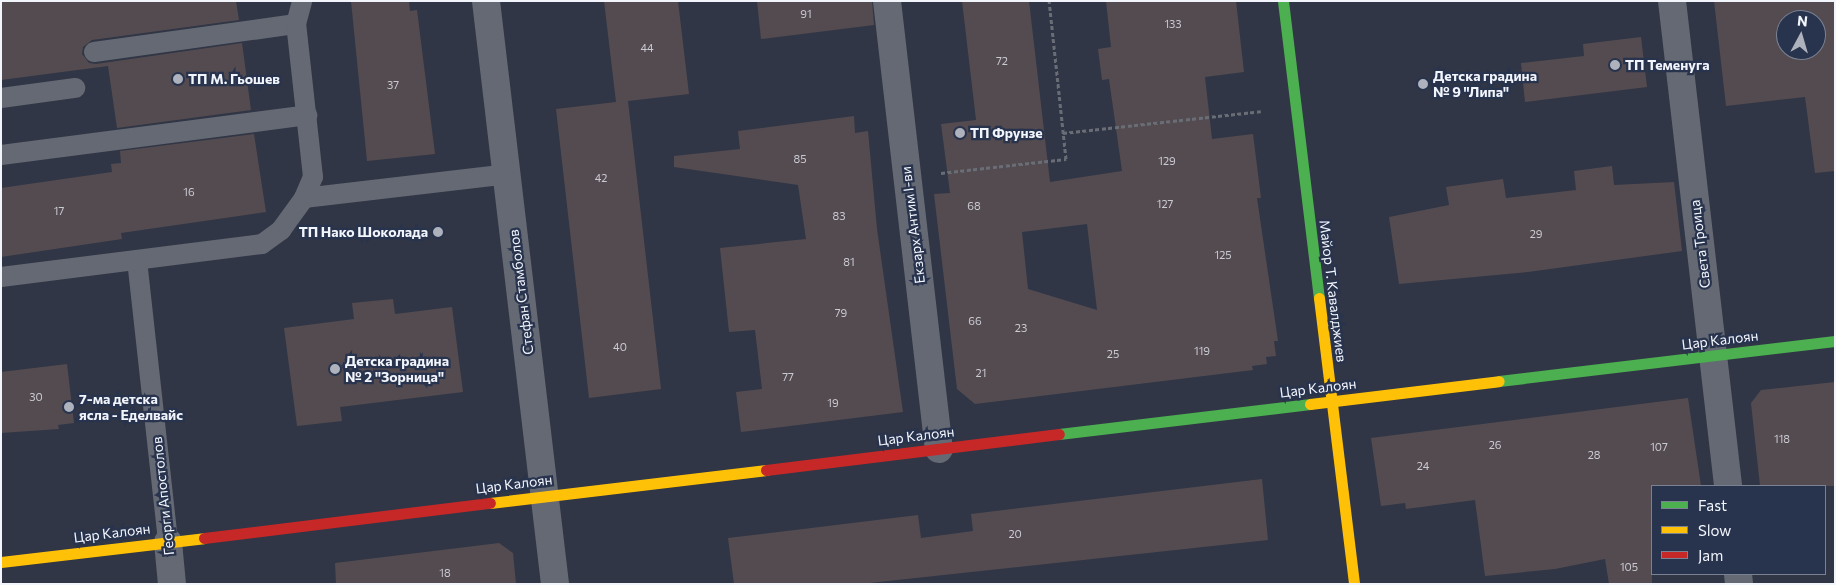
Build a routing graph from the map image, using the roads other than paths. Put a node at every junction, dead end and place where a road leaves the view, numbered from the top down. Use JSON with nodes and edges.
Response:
{"nodes":[{"id":1,"x":302,"y":1,"type":"edge"},
{"id":2,"x":486,"y":1,"type":"edge"},
{"id":3,"x":887,"y":1,"type":"edge"},
{"id":4,"x":1283,"y":1,"type":"edge"},
{"id":5,"x":1672,"y":1,"type":"edge"},
{"id":6,"x":296,"y":24,"type":"junction"},
{"id":7,"x":94,"y":52,"type":"dead end"},
{"id":8,"x":75,"y":88,"type":"dead end"},
{"id":9,"x":1,"y":98,"type":"edge"},
{"id":10,"x":307,"y":115,"type":"junction"},
{"id":11,"x":1,"y":156,"type":"edge"},
{"id":12,"x":507,"y":174,"type":"junction"},
{"id":13,"x":304,"y":198,"type":"junction"},
{"id":14,"x":137,"y":260,"type":"junction"},
{"id":15,"x":1,"y":277,"type":"edge"},
{"id":16,"x":1835,"y":340,"type":"edge"},
{"id":17,"x":1712,"y":356,"type":"junction"},
{"id":18,"x":1332,"y":401,"type":"junction"},
{"id":19,"x":939,"y":449,"type":"junction"},
{"id":20,"x":1728,"y":485,"type":"edge"},
{"id":21,"x":544,"y":495,"type":"junction"},
{"id":22,"x":168,"y":542,"type":"junction"},
{"id":23,"x":1,"y":562,"type":"edge"},
{"id":24,"x":172,"y":584,"type":"edge"},
{"id":25,"x":555,"y":584,"type":"edge"},
{"id":26,"x":1354,"y":584,"type":"edge"}],
"edges":[{"from":1,"to":6,"type":"lane"},
{"from":2,"to":12,"type":"street","name":"Стефан Стамболов"},
{"from":3,"to":19,"type":"street","name":"Екзарх Антим I-ви"},
{"from":4,"to":18,"type":"street","name":"Майор Т. Кавалджиев"},
{"from":5,"to":17,"type":"street","name":"Света Троица"},
{"from":6,"to":7,"type":"lane"},
{"from":6,"to":10,"type":"lane"},
{"from":8,"to":9,"type":"lane"},
{"from":10,"to":11,"type":"lane"},
{"from":10,"to":13,"type":"lane"},
{"from":12,"to":13,"type":"lane"},
{"from":12,"to":21,"type":"street","name":"Стефан Стамболов"},
{"from":13,"to":14,"type":"lane"},
{"from":14,"to":15,"type":"lane"},
{"from":14,"to":22,"type":"lane","name":"Георги Апостолов"},
{"from":16,"to":17,"type":"street","name":"Цар Калоян"},
{"from":17,"to":18,"type":"street","name":"Цар Калоян"},
{"from":17,"to":20,"type":"street","name":"Света Троица"},
{"from":18,"to":19,"type":"street","name":"Цар Калоян"},
{"from":18,"to":26,"type":"street","name":"Майор Т. Кавалджиев"},
{"from":19,"to":21,"type":"street","name":"Цар Калоян"},
{"from":21,"to":22,"type":"street","name":"Цар Калоян"},
{"from":21,"to":25,"type":"street","name":"Стефан Стамболов"},
{"from":22,"to":23,"type":"street","name":"Цар Калоян"},
{"from":22,"to":24,"type":"street","name":"Георги Апостолов"}]}
